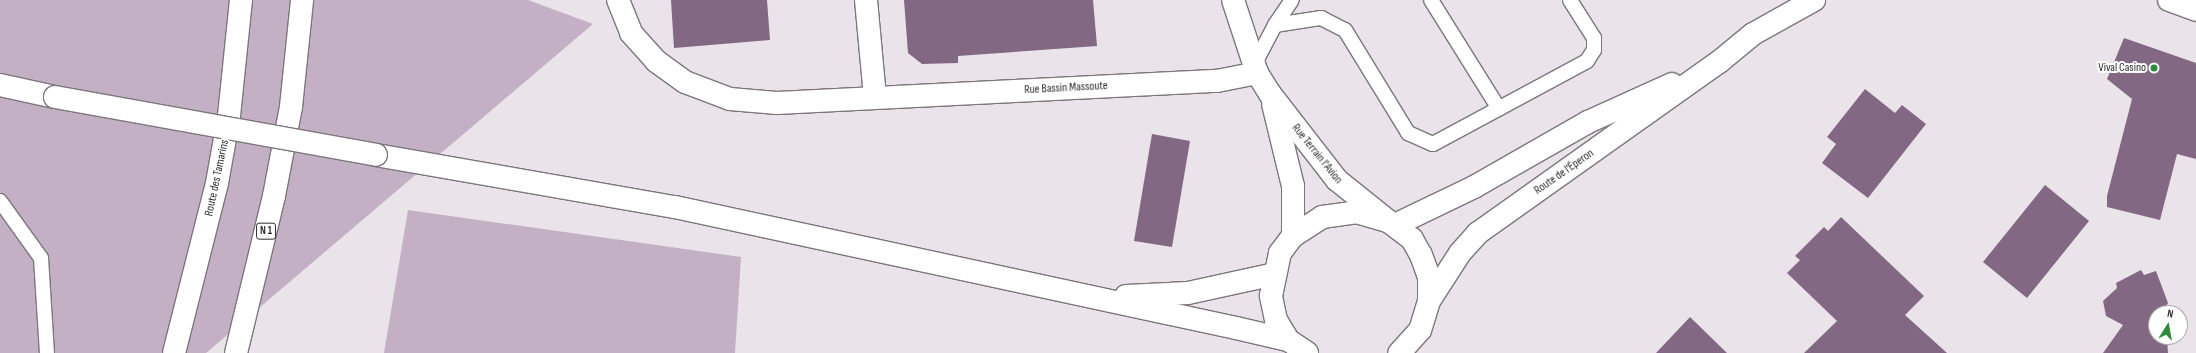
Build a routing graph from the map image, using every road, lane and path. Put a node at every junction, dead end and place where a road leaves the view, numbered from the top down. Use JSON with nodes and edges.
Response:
{"nodes":[{"id":1,"x":242,"y":0,"type":"edge"},
{"id":2,"x":618,"y":0,"type":"edge"},
{"id":3,"x":866,"y":0,"type":"edge"},
{"id":4,"x":1233,"y":0,"type":"edge"},
{"id":5,"x":1292,"y":0,"type":"edge"},
{"id":6,"x":1431,"y":0,"type":"edge"},
{"id":7,"x":1570,"y":0,"type":"edge"},
{"id":8,"x":1814,"y":0,"type":"edge"},
{"id":9,"x":2169,"y":0,"type":"edge"},
{"id":10,"x":302,"y":5,"type":"edge"},
{"id":11,"x":2196,"y":10,"type":"edge"},
{"id":12,"x":1275,"y":25,"type":"junction"},
{"id":13,"x":1719,"y":62,"type":"junction"},
{"id":14,"x":1256,"y":69,"type":"junction"},
{"id":15,"x":0,"y":85,"type":"edge"},
{"id":16,"x":1271,"y":95,"type":"junction"},
{"id":17,"x":875,"y":97,"type":"junction"},
{"id":18,"x":1499,"y":109,"type":"junction"},
{"id":19,"x":0,"y":201,"type":"edge"},
{"id":20,"x":1392,"y":223,"type":"junction"},
{"id":21,"x":1293,"y":236,"type":"junction"},
{"id":22,"x":1275,"y":274,"type":"junction"},
{"id":23,"x":1095,"y":297,"type":"junction"},
{"id":24,"x":1429,"y":302,"type":"junction"},
{"id":25,"x":1288,"y":340,"type":"junction"},
{"id":26,"x":47,"y":353,"type":"edge"},
{"id":27,"x":174,"y":353,"type":"edge"},
{"id":28,"x":236,"y":353,"type":"edge"},
{"id":29,"x":1307,"y":353,"type":"edge"},
{"id":30,"x":1400,"y":353,"type":"edge"}],
"edges":[{"from":1,"to":27,"type":"main road","name":"Route des Tamarins"},
{"from":2,"to":17,"type":"main road","name":"Rue Bassin Massoute"},
{"from":3,"to":17,"type":"main road"},
{"from":4,"to":14,"type":"main road","name":"Rue Terrain l'Avion"},
{"from":5,"to":12,"type":"lane"},
{"from":6,"to":18,"type":"lane"},
{"from":7,"to":18,"type":"lane"},
{"from":8,"to":13,"type":"main road","name":"Route de l'Éperon"},
{"from":9,"to":11,"type":"main road"},
{"from":10,"to":28,"type":"main road","number":"N 1"},
{"from":12,"to":14,"type":"lane"},
{"from":12,"to":18,"type":"lane"},
{"from":13,"to":20,"type":"main road","name":"Route de l'Éperon"},
{"from":13,"to":24,"type":"main road","name":"Route de l'Éperon"},
{"from":14,"to":16,"type":"main road","name":"Rue Terrain l'Avion"},
{"from":14,"to":17,"type":"main road","name":"Rue Bassin Massoute"},
{"from":15,"to":23,"type":"main road","bridge":true},
{"from":16,"to":20,"type":"main road","name":"Rue Terrain l'Avion"},
{"from":16,"to":21,"type":"main road","name":"Rue Terrain l'Avion"},
{"from":19,"to":26,"type":"lane"},
{"from":20,"to":21,"type":"main road"},
{"from":20,"to":24,"type":"main road","name":"Rue Terrain l'Avion"},
{"from":21,"to":22,"type":"main road"},
{"from":22,"to":23,"type":"main road"},
{"from":22,"to":25,"type":"main road"},
{"from":23,"to":25,"type":"main road"},
{"from":24,"to":30,"type":"main road"},
{"from":25,"to":29,"type":"main road"}]}
